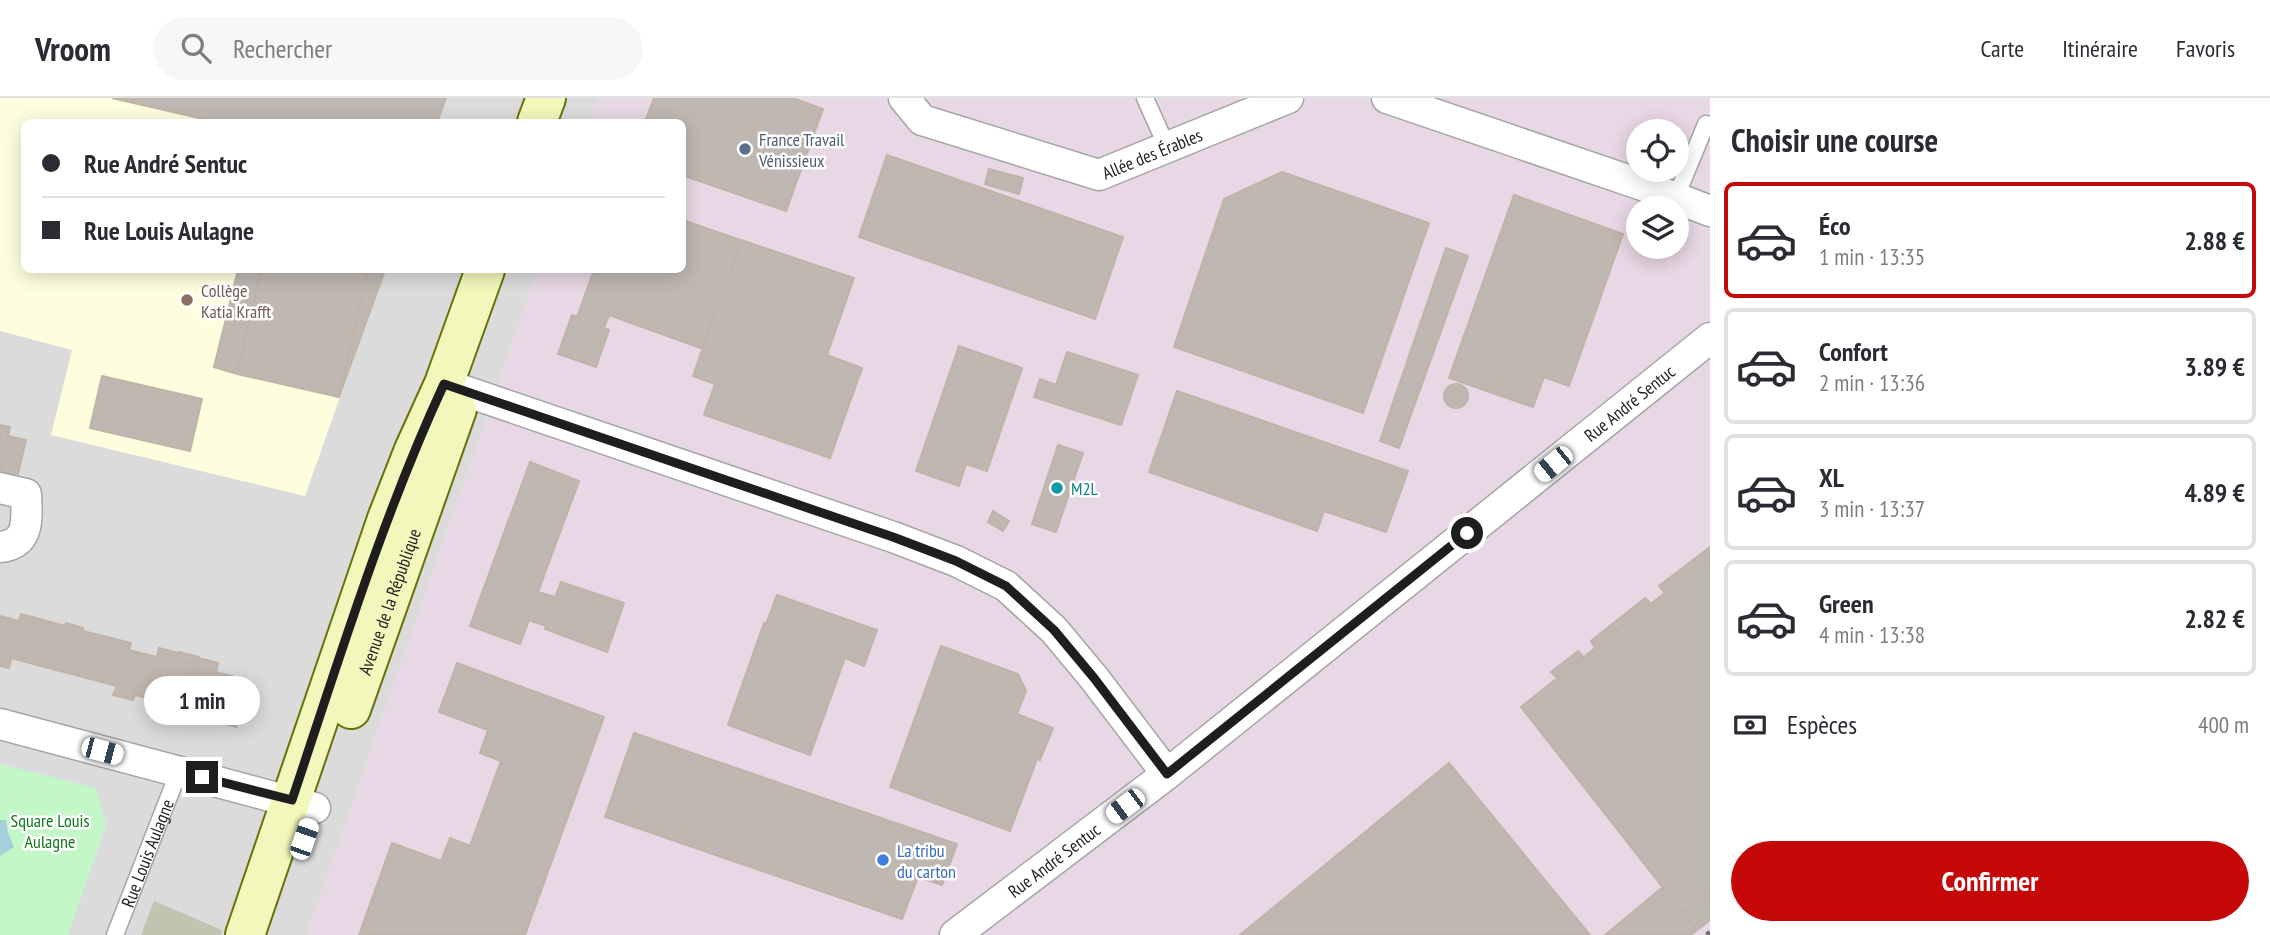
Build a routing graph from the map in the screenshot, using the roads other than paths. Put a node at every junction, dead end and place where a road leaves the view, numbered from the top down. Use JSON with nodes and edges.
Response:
{"nodes":[{"id":1,"x":546,"y":98,"type":"edge"},
{"id":2,"x":567,"y":98,"type":"edge"},
{"id":3,"x":904,"y":98,"type":"edge"},
{"id":4,"x":1145,"y":98,"type":"edge"},
{"id":5,"x":1288,"y":98,"type":"edge"},
{"id":6,"x":1387,"y":98,"type":"edge"},
{"id":7,"x":538,"y":119,"type":"edge"},
{"id":8,"x":559,"y":119,"type":"edge"},
{"id":9,"x":1706,"y":124,"type":"dead end"},
{"id":10,"x":1167,"y":147,"type":"junction"},
{"id":11,"x":1673,"y":196,"type":"edge"},
{"id":12,"x":1676,"y":196,"type":"edge"},
{"id":13,"x":1689,"y":202,"type":"edge"},
{"id":14,"x":1710,"y":211,"type":"edge"},
{"id":15,"x":484,"y":273,"type":"edge"},
{"id":16,"x":505,"y":273,"type":"edge"},
{"id":17,"x":1710,"y":338,"type":"edge"},
{"id":18,"x":454,"y":387,"type":"junction"},
{"id":19,"x":0,"y":488,"type":"edge"},
{"id":20,"x":0,"y":547,"type":"edge"},
{"id":21,"x":0,"y":724,"type":"edge"},
{"id":22,"x":179,"y":771,"type":"junction"},
{"id":23,"x":1167,"y":774,"type":"junction"},
{"id":24,"x":304,"y":804,"type":"junction"},
{"id":25,"x":115,"y":935,"type":"edge"},
{"id":26,"x":245,"y":935,"type":"edge"},
{"id":27,"x":271,"y":935,"type":"edge"},
{"id":28,"x":955,"y":935,"type":"edge"}],
"edges":[{"from":1,"to":7,"type":"main road"},
{"from":2,"to":8,"type":"main road"},
{"from":3,"to":10,"type":"street","name":"Allée des Érables"},
{"from":4,"to":10,"type":"lane"},
{"from":5,"to":10,"type":"street","name":"Allée des Érables"},
{"from":6,"to":11,"type":"street"},
{"from":9,"to":12,"type":"lane"},
{"from":13,"to":14,"type":"street"},
{"from":15,"to":18,"type":"main road","name":"Avenue de la République"},
{"from":16,"to":18,"type":"main road","name":"Avenue de la République"},
{"from":17,"to":23,"type":"street","name":"Rue André Sentuc"},
{"from":18,"to":23,"type":"street"},
{"from":18,"to":24,"type":"main road","name":"Avenue de la République"},
{"from":19,"to":20,"type":"street"},
{"from":21,"to":22,"type":"street"},
{"from":22,"to":24,"type":"street"},
{"from":22,"to":25,"type":"lane","name":"Rue Louis Aulagne"},
{"from":23,"to":28,"type":"street","name":"Rue André Sentuc"},
{"from":24,"to":26,"type":"main road","name":"Avenue de la République"},
{"from":24,"to":27,"type":"main road","name":"Avenue de la République"}]}
